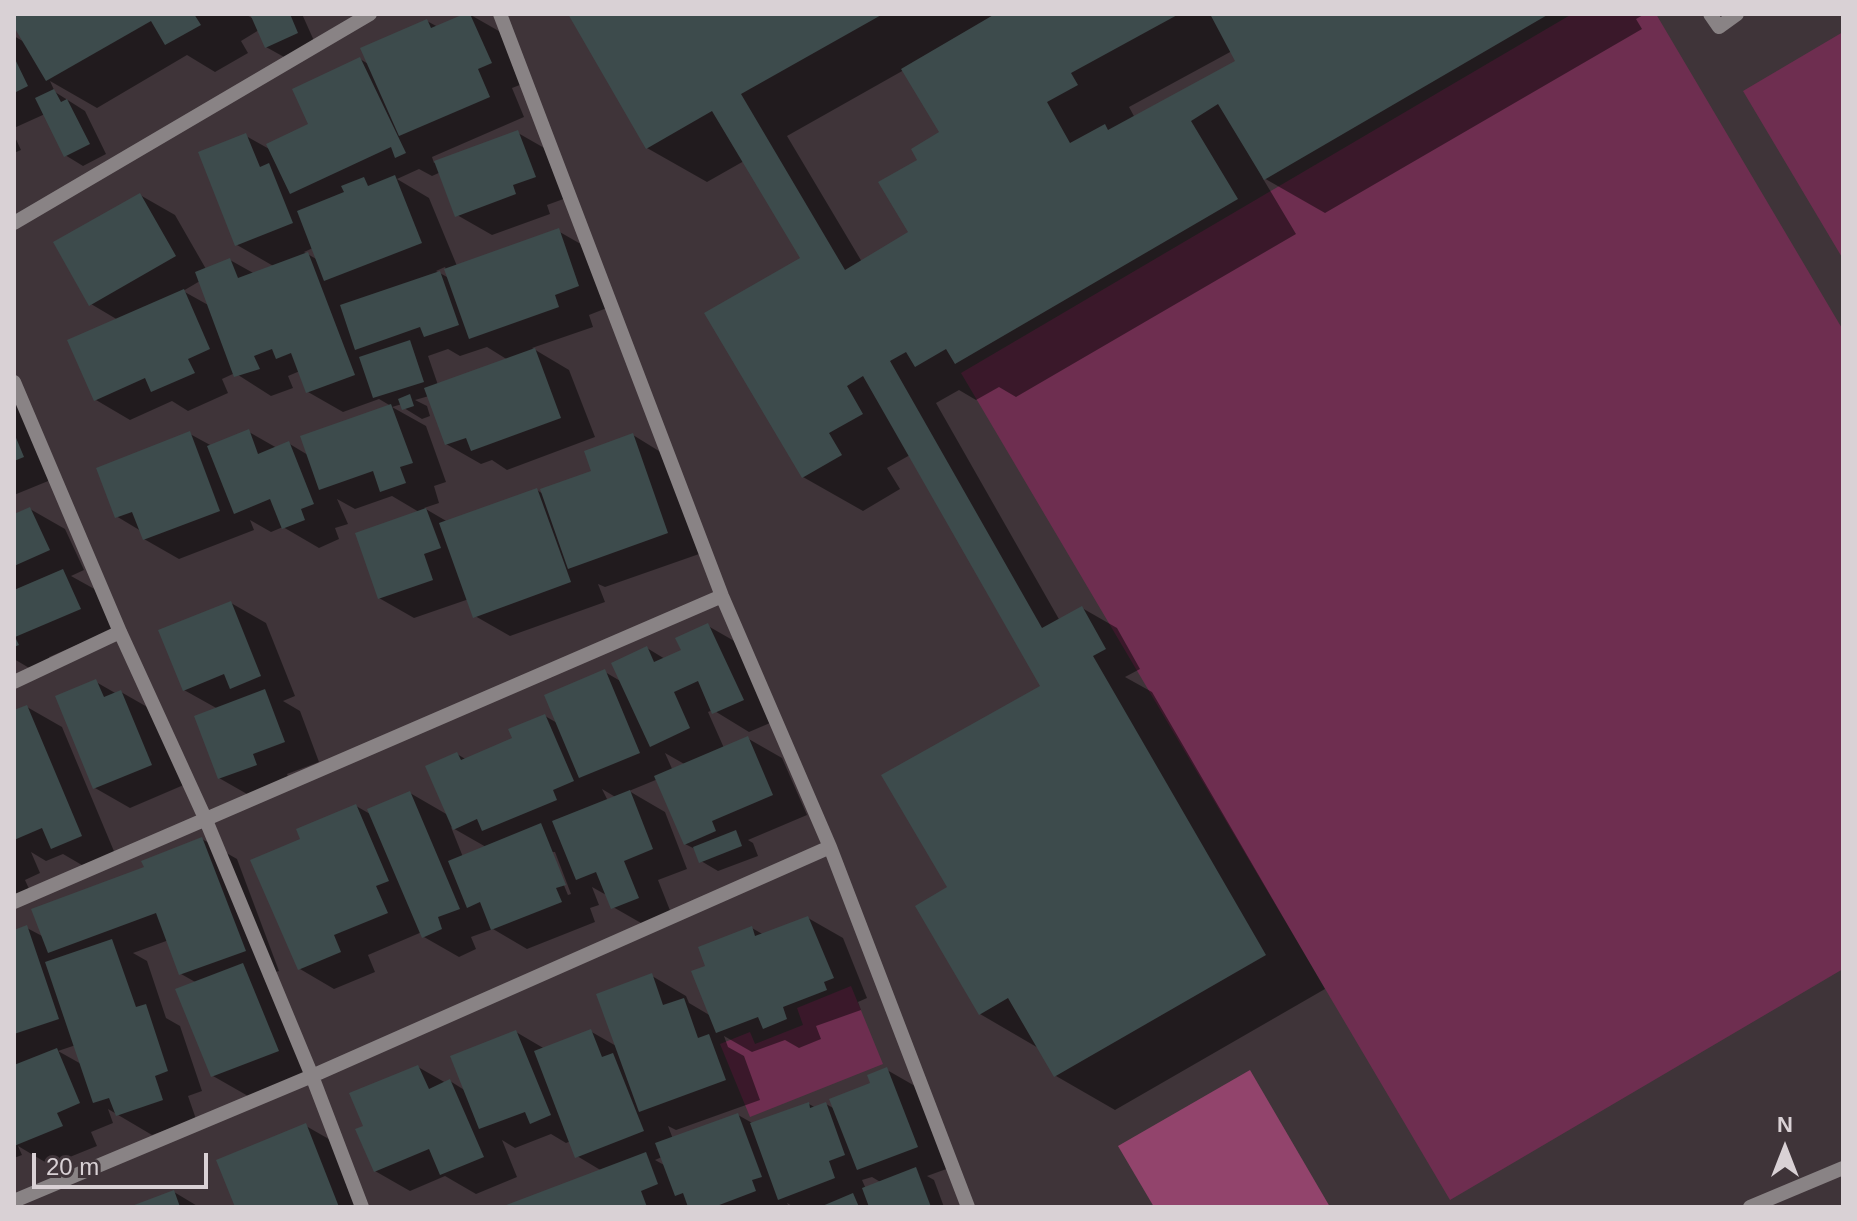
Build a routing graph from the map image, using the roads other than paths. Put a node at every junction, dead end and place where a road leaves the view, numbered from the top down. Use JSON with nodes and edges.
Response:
{"nodes":[{"id":1,"x":370,"y":14,"type":"edge"},
{"id":2,"x":500,"y":14,"type":"edge"},
{"id":3,"x":1710,"y":14,"type":"edge"},
{"id":4,"x":1737,"y":14,"type":"edge"},
{"id":5,"x":14,"y":223,"type":"edge"},
{"id":6,"x":14,"y":382,"type":"edge"},
{"id":7,"x":722,"y":596,"type":"junction"},
{"id":8,"x":120,"y":632,"type":"junction"},
{"id":9,"x":14,"y":682,"type":"edge"},
{"id":10,"x":205,"y":818,"type":"junction"},
{"id":11,"x":830,"y":847,"type":"junction"},
{"id":12,"x":14,"y":902,"type":"edge"},
{"id":13,"x":312,"y":1076,"type":"junction"},
{"id":14,"x":1843,"y":1168,"type":"edge"},
{"id":15,"x":14,"y":1201,"type":"edge"},
{"id":16,"x":362,"y":1207,"type":"edge"},
{"id":17,"x":968,"y":1207,"type":"edge"},
{"id":18,"x":1750,"y":1207,"type":"edge"}],
"edges":[{"from":1,"to":5,"type":"street"},
{"from":2,"to":7,"type":"street"},
{"from":3,"to":4,"type":"street"},
{"from":6,"to":8,"type":"street"},
{"from":7,"to":10,"type":"street"},
{"from":7,"to":11,"type":"street"},
{"from":8,"to":9,"type":"street"},
{"from":8,"to":10,"type":"street"},
{"from":10,"to":12,"type":"street"},
{"from":10,"to":13,"type":"street"},
{"from":11,"to":13,"type":"street"},
{"from":11,"to":17,"type":"street"},
{"from":13,"to":15,"type":"street"},
{"from":13,"to":16,"type":"street"},
{"from":14,"to":18,"type":"street"}]}
